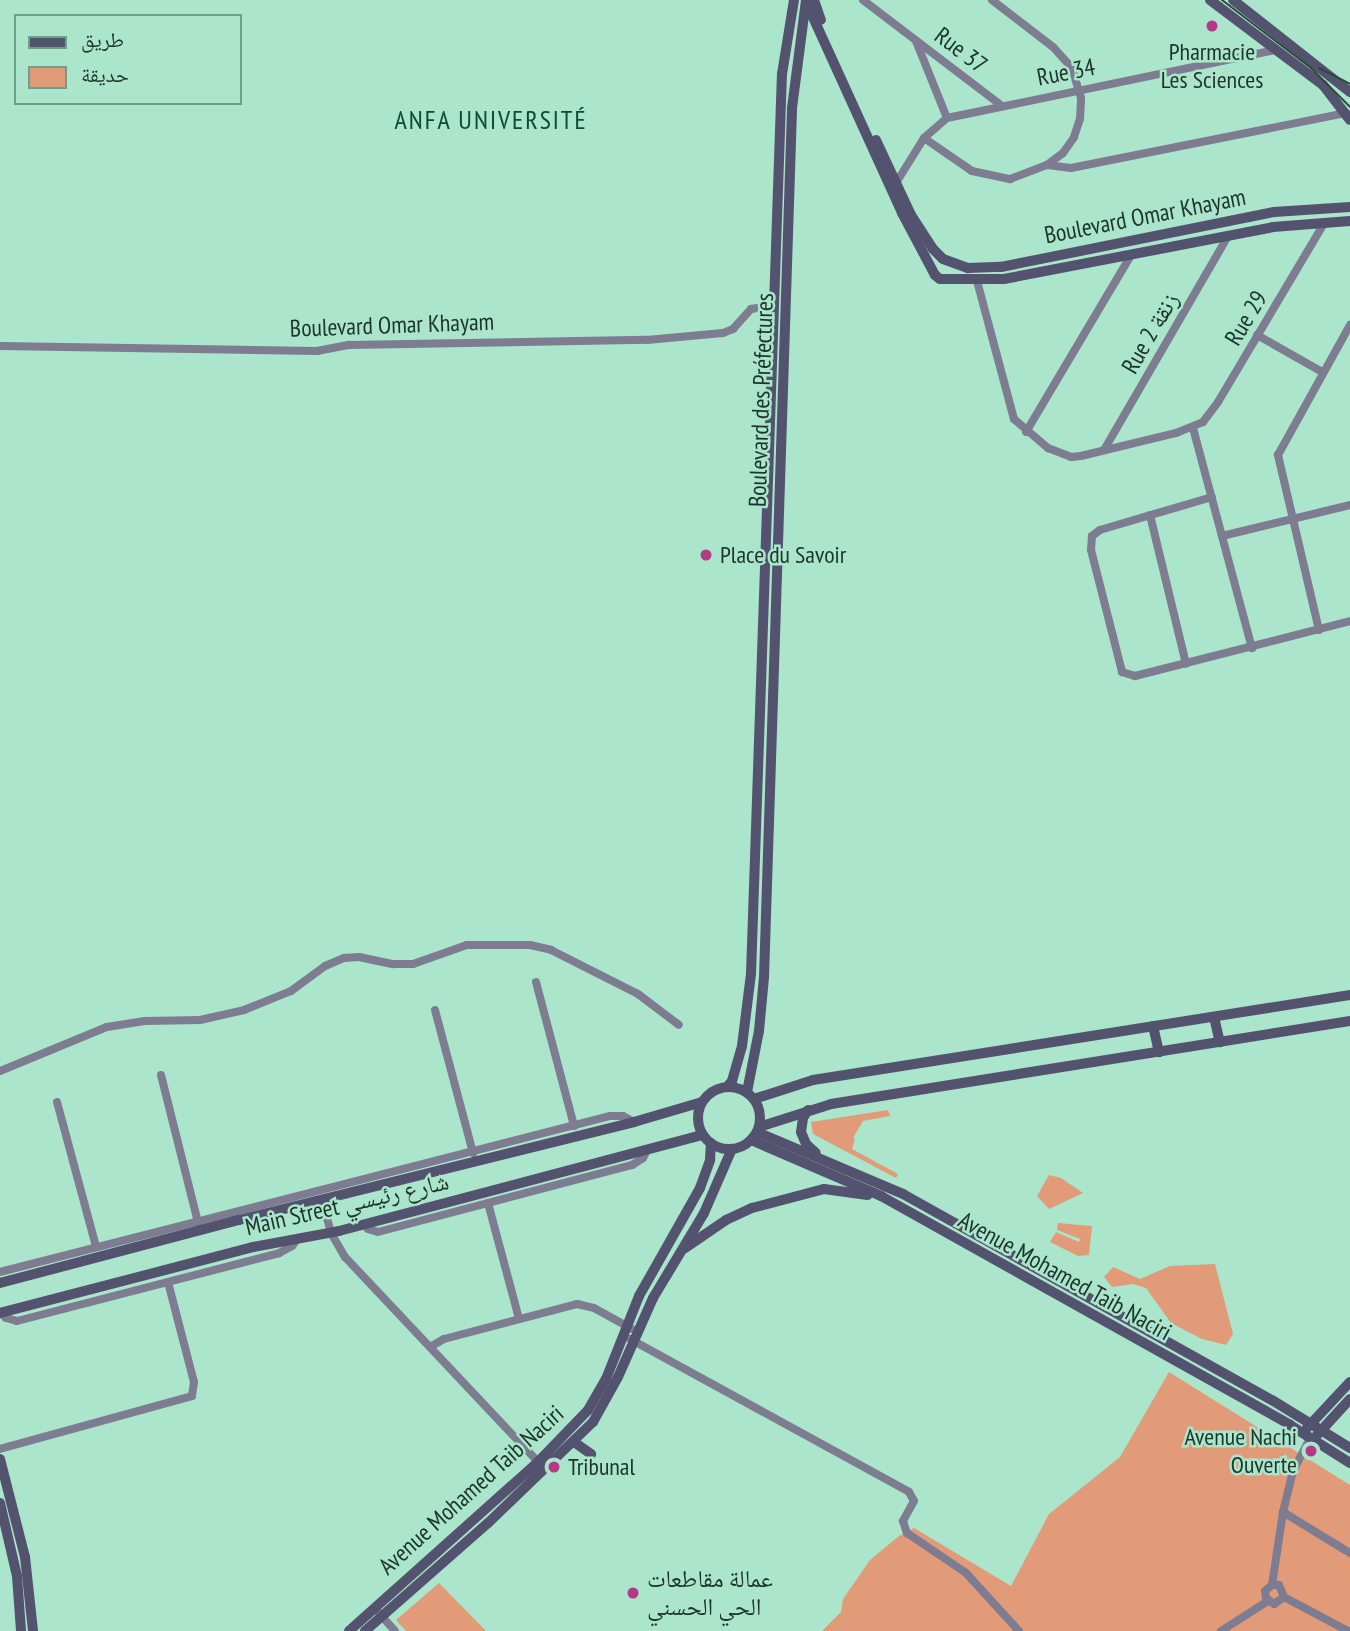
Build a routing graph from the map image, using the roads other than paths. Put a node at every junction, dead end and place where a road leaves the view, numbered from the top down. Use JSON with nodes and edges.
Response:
{"nodes":[{"id":1,"x":794,"y":0,"type":"edge"},
{"id":2,"x":863,"y":0,"type":"edge"},
{"id":3,"x":992,"y":0,"type":"edge"},
{"id":4,"x":1210,"y":0,"type":"edge"},
{"id":5,"x":1233,"y":0,"type":"edge"},
{"id":6,"x":808,"y":1,"type":"edge"},
{"id":7,"x":822,"y":38,"type":"junction"},
{"id":8,"x":915,"y":39,"type":"junction"},
{"id":9,"x":798,"y":50,"type":"junction"},
{"id":10,"x":1276,"y":50,"type":"junction"},
{"id":11,"x":1080,"y":89,"type":"junction"},
{"id":12,"x":1350,"y":92,"type":"edge"},
{"id":13,"x":1002,"y":105,"type":"junction"},
{"id":14,"x":1349,"y":116,"type":"edge"},
{"id":15,"x":947,"y":118,"type":"junction"},
{"id":16,"x":924,"y":138,"type":"junction"},
{"id":17,"x":1047,"y":165,"type":"junction"},
{"id":18,"x":896,"y":183,"type":"junction"},
{"id":19,"x":1350,"y":207,"type":"edge"},
{"id":20,"x":1350,"y":221,"type":"edge"},
{"id":21,"x":1325,"y":222,"type":"junction"},
{"id":22,"x":1228,"y":236,"type":"junction"},
{"id":23,"x":1131,"y":254,"type":"junction"},
{"id":24,"x":947,"y":260,"type":"junction"},
{"id":25,"x":933,"y":268,"type":"junction"},
{"id":26,"x":950,"y":277,"type":"junction"},
{"id":27,"x":977,"y":281,"type":"junction"},
{"id":28,"x":778,"y":310,"type":"junction"},
{"id":29,"x":1350,"y":325,"type":"edge"},
{"id":30,"x":1257,"y":335,"type":"junction"},
{"id":31,"x":0,"y":346,"type":"edge"},
{"id":32,"x":1322,"y":372,"type":"junction"},
{"id":33,"x":1193,"y":428,"type":"junction"},
{"id":34,"x":1026,"y":432,"type":"junction"},
{"id":35,"x":1104,"y":450,"type":"junction"},
{"id":36,"x":1212,"y":498,"type":"junction"},
{"id":37,"x":1350,"y":505,"type":"edge"},
{"id":38,"x":1150,"y":515,"type":"junction"},
{"id":39,"x":1293,"y":519,"type":"junction"},
{"id":40,"x":1222,"y":536,"type":"junction"},
{"id":41,"x":772,"y":548,"type":"junction"},
{"id":42,"x":1350,"y":621,"type":"edge"},
{"id":43,"x":1319,"y":630,"type":"junction"},
{"id":44,"x":1252,"y":648,"type":"junction"},
{"id":45,"x":1186,"y":664,"type":"junction"},
{"id":46,"x":536,"y":982,"type":"dead end"},
{"id":47,"x":1350,"y":995,"type":"edge"},
{"id":48,"x":435,"y":1010,"type":"dead end"},
{"id":49,"x":1214,"y":1017,"type":"junction"},
{"id":50,"x":1350,"y":1021,"type":"edge"},
{"id":51,"x":679,"y":1024,"type":"dead end"},
{"id":52,"x":1153,"y":1026,"type":"junction"},
{"id":53,"x":1220,"y":1042,"type":"junction"},
{"id":54,"x":1159,"y":1052,"type":"junction"},
{"id":55,"x":0,"y":1071,"type":"edge"},
{"id":56,"x":161,"y":1074,"type":"dead end"},
{"id":57,"x":727,"y":1087,"type":"junction"},
{"id":58,"x":751,"y":1096,"type":"junction"},
{"id":59,"x":57,"y":1101,"type":"dead end"},
{"id":60,"x":702,"y":1102,"type":"junction"},
{"id":61,"x":808,"y":1110,"type":"junction"},
{"id":62,"x":634,"y":1122,"type":"junction"},
{"id":63,"x":574,"y":1126,"type":"junction"},
{"id":64,"x":756,"y":1133,"type":"junction"},
{"id":65,"x":707,"y":1139,"type":"junction"},
{"id":66,"x":732,"y":1149,"type":"junction"},
{"id":67,"x":647,"y":1150,"type":"junction"},
{"id":68,"x":473,"y":1153,"type":"junction"},
{"id":69,"x":820,"y":1157,"type":"junction"},
{"id":70,"x":881,"y":1196,"type":"junction"},
{"id":71,"x":322,"y":1201,"type":"junction"},
{"id":72,"x":488,"y":1203,"type":"junction"},
{"id":73,"x":198,"y":1222,"type":"junction"},
{"id":74,"x":364,"y":1224,"type":"junction"},
{"id":75,"x":331,"y":1233,"type":"junction"},
{"id":76,"x":298,"y":1238,"type":"junction"},
{"id":77,"x":96,"y":1247,"type":"junction"},
{"id":78,"x":683,"y":1249,"type":"junction"},
{"id":79,"x":0,"y":1272,"type":"edge"},
{"id":80,"x":167,"y":1282,"type":"junction"},
{"id":81,"x":0,"y":1283,"type":"edge"},
{"id":82,"x":1,"y":1313,"type":"edge"},
{"id":83,"x":519,"y":1319,"type":"junction"},
{"id":84,"x":624,"y":1330,"type":"junction"},
{"id":85,"x":636,"y":1336,"type":"junction"},
{"id":86,"x":430,"y":1347,"type":"junction"},
{"id":87,"x":1350,"y":1382,"type":"edge"},
{"id":88,"x":1350,"y":1399,"type":"edge"},
{"id":89,"x":1310,"y":1423,"type":"junction"},
{"id":90,"x":1321,"y":1430,"type":"junction"},
{"id":91,"x":1309,"y":1437,"type":"junction"},
{"id":92,"x":574,"y":1442,"type":"junction"},
{"id":93,"x":0,"y":1448,"type":"edge"},
{"id":94,"x":1350,"y":1448,"type":"edge"},
{"id":95,"x":592,"y":1454,"type":"dead end"},
{"id":96,"x":0,"y":1459,"type":"edge"},
{"id":97,"x":538,"y":1462,"type":"junction"},
{"id":98,"x":1350,"y":1462,"type":"edge"},
{"id":99,"x":0,"y":1503,"type":"edge"},
{"id":100,"x":1283,"y":1512,"type":"junction"},
{"id":101,"x":1350,"y":1553,"type":"edge"},
{"id":102,"x":1272,"y":1585,"type":"junction"},
{"id":103,"x":1284,"y":1597,"type":"junction"},
{"id":104,"x":1268,"y":1601,"type":"junction"},
{"id":105,"x":378,"y":1612,"type":"junction"},
{"id":106,"x":21,"y":1631,"type":"edge"},
{"id":107,"x":33,"y":1631,"type":"edge"},
{"id":108,"x":349,"y":1631,"type":"edge"},
{"id":109,"x":365,"y":1631,"type":"edge"},
{"id":110,"x":395,"y":1631,"type":"edge"},
{"id":111,"x":1019,"y":1631,"type":"edge"},
{"id":112,"x":1221,"y":1631,"type":"edge"},
{"id":113,"x":1348,"y":1631,"type":"edge"}],
"edges":[{"from":1,"to":28,"type":"street","name":"Boulevard des Préfectures"},
{"from":2,"to":8,"type":"street","name":"Rue 37"},
{"from":3,"to":11,"type":"street"},
{"from":4,"to":10,"type":"street"},
{"from":5,"to":12,"type":"street"},
{"from":6,"to":7,"type":"street"},
{"from":6,"to":9,"type":"street","name":"Boulevard des Préfectures"},
{"from":6,"to":18,"type":"street"},
{"from":7,"to":9,"type":"street"},
{"from":7,"to":25,"type":"street"},
{"from":8,"to":13,"type":"street","name":"Rue 37"},
{"from":8,"to":15,"type":"street"},
{"from":9,"to":28,"type":"street","name":"Boulevard des Préfectures"},
{"from":10,"to":11,"type":"street","name":"Rue 34"},
{"from":10,"to":14,"type":"street"},
{"from":11,"to":13,"type":"street","name":"Rue 34"},
{"from":11,"to":17,"type":"street"},
{"from":13,"to":15,"type":"street","name":"Rue 34"},
{"from":14,"to":17,"type":"street"},
{"from":15,"to":16,"type":"street","name":"Rue 34"},
{"from":16,"to":17,"type":"street"},
{"from":16,"to":18,"type":"street","name":"Rue 34"},
{"from":18,"to":24,"type":"street"},
{"from":19,"to":24,"type":"street","name":"Boulevard Omar Khayam"},
{"from":20,"to":21,"type":"street","name":"Boulevard Omar Khayam"},
{"from":21,"to":22,"type":"street","name":"Boulevard Omar Khayam"},
{"from":21,"to":30,"type":"street","name":"Rue 29"},
{"from":22,"to":23,"type":"street","name":"Boulevard Omar Khayam"},
{"from":22,"to":35,"type":"street","name":"Rue 2 زنقة"},
{"from":23,"to":27,"type":"street","name":"Boulevard Omar Khayam"},
{"from":23,"to":34,"type":"street"},
{"from":24,"to":25,"type":"street"},
{"from":24,"to":26,"type":"street"},
{"from":25,"to":26,"type":"street","name":"Boulevard Omar Khayam"},
{"from":26,"to":27,"type":"street","name":"Boulevard Omar Khayam"},
{"from":27,"to":34,"type":"street"},
{"from":28,"to":31,"type":"street","name":"Boulevard Omar Khayam"},
{"from":28,"to":41,"type":"street","name":"Boulevard des Préfectures"},
{"from":29,"to":32,"type":"street"},
{"from":30,"to":32,"type":"street"},
{"from":30,"to":33,"type":"street","name":"Rue 29"},
{"from":32,"to":39,"type":"street"},
{"from":33,"to":35,"type":"street"},
{"from":33,"to":36,"type":"street"},
{"from":34,"to":35,"type":"street"},
{"from":36,"to":38,"type":"street"},
{"from":36,"to":40,"type":"street"},
{"from":37,"to":39,"type":"street"},
{"from":38,"to":45,"type":"street"},
{"from":38,"to":45,"type":"street"},
{"from":39,"to":40,"type":"street"},
{"from":39,"to":43,"type":"street"},
{"from":40,"to":44,"type":"street"},
{"from":41,"to":57,"type":"street","name":"Boulevard des Préfectures"},
{"from":41,"to":58,"type":"street","name":"Boulevard des Préfectures"},
{"from":42,"to":43,"type":"street"},
{"from":43,"to":44,"type":"street"},
{"from":44,"to":45,"type":"street"},
{"from":46,"to":63,"type":"street"},
{"from":47,"to":49,"type":"street"},
{"from":48,"to":68,"type":"street"},
{"from":49,"to":52,"type":"street"},
{"from":49,"to":53,"type":"street"},
{"from":50,"to":53,"type":"street"},
{"from":51,"to":55,"type":"street"},
{"from":52,"to":54,"type":"street"},
{"from":52,"to":58,"type":"street"},
{"from":53,"to":54,"type":"street"},
{"from":54,"to":61,"type":"street"},
{"from":56,"to":73,"type":"street"},
{"from":57,"to":58,"type":"street"},
{"from":57,"to":60,"type":"street"},
{"from":58,"to":64,"type":"street"},
{"from":59,"to":77,"type":"street"},
{"from":60,"to":62,"type":"street","name":"Main Street شارع رئيسي"},
{"from":60,"to":65,"type":"street"},
{"from":61,"to":64,"type":"street"},
{"from":61,"to":69,"type":"street"},
{"from":62,"to":63,"type":"street"},
{"from":62,"to":71,"type":"street","name":"Main Street شارع رئيسي"},
{"from":63,"to":68,"type":"street"},
{"from":64,"to":66,"type":"street"},
{"from":64,"to":69,"type":"street","name":"Avenue Mohamed Taib Naciri"},
{"from":64,"to":70,"type":"street","name":"Avenue Mohamed Taib Naciri"},
{"from":65,"to":66,"type":"street"},
{"from":65,"to":67,"type":"street","name":"Main Street شارع رئيسي"},
{"from":65,"to":84,"type":"street","name":"Avenue Mohamed Taib Naciri"},
{"from":66,"to":78,"type":"street","name":"Avenue Mohamed Taib Naciri"},
{"from":67,"to":72,"type":"street"},
{"from":67,"to":74,"type":"street","name":"Main Street شارع رئيسي"},
{"from":68,"to":73,"type":"street"},
{"from":69,"to":89,"type":"street","name":"Avenue Mohamed Taib Naciri"},
{"from":70,"to":78,"type":"street"},
{"from":70,"to":91,"type":"street","name":"Avenue Mohamed Taib Naciri"},
{"from":71,"to":75,"type":"street"},
{"from":71,"to":81,"type":"street","name":"Main Street شارع رئيسي"},
{"from":72,"to":74,"type":"street"},
{"from":72,"to":83,"type":"street"},
{"from":73,"to":77,"type":"street"},
{"from":74,"to":75,"type":"street","name":"Main Street شارع رئيسي"},
{"from":75,"to":76,"type":"street","name":"Main Street شارع رئيسي"},
{"from":75,"to":86,"type":"street"},
{"from":76,"to":80,"type":"street"},
{"from":76,"to":82,"type":"street","name":"Main Street شارع رئيسي"},
{"from":77,"to":79,"type":"street"},
{"from":78,"to":85,"type":"street","name":"Avenue Mohamed Taib Naciri"},
{"from":80,"to":82,"type":"street"},
{"from":80,"to":93,"type":"street"},
{"from":83,"to":84,"type":"street"},
{"from":83,"to":86,"type":"street"},
{"from":84,"to":85,"type":"street"},
{"from":84,"to":97,"type":"street","name":"Avenue Mohamed Taib Naciri"},
{"from":85,"to":92,"type":"street","name":"Avenue Mohamed Taib Naciri"},
{"from":85,"to":111,"type":"street"},
{"from":86,"to":97,"type":"street"},
{"from":87,"to":89,"type":"street"},
{"from":88,"to":90,"type":"street"},
{"from":89,"to":90,"type":"street","name":"Avenue Mohamed Taib Naciri"},
{"from":89,"to":91,"type":"street"},
{"from":90,"to":91,"type":"street"},
{"from":90,"to":94,"type":"street","name":"Avenue Mohamed Taib Naciri"},
{"from":91,"to":98,"type":"street","name":"Avenue Mohamed Taib Naciri"},
{"from":91,"to":100,"type":"street"},
{"from":92,"to":95,"type":"street"},
{"from":92,"to":105,"type":"street","name":"Avenue Mohamed Taib Naciri"},
{"from":96,"to":107,"type":"street"},
{"from":97,"to":105,"type":"street","name":"Avenue Mohamed Taib Naciri"},
{"from":99,"to":106,"type":"street"},
{"from":100,"to":101,"type":"street"},
{"from":100,"to":102,"type":"street"},
{"from":102,"to":103,"type":"street"},
{"from":102,"to":104,"type":"street"},
{"from":103,"to":104,"type":"street"},
{"from":103,"to":113,"type":"street"},
{"from":104,"to":112,"type":"street"},
{"from":105,"to":108,"type":"street","name":"Avenue Mohamed Taib Naciri"},
{"from":105,"to":109,"type":"street","name":"Avenue Mohamed Taib Naciri"},
{"from":105,"to":110,"type":"street"}]}
